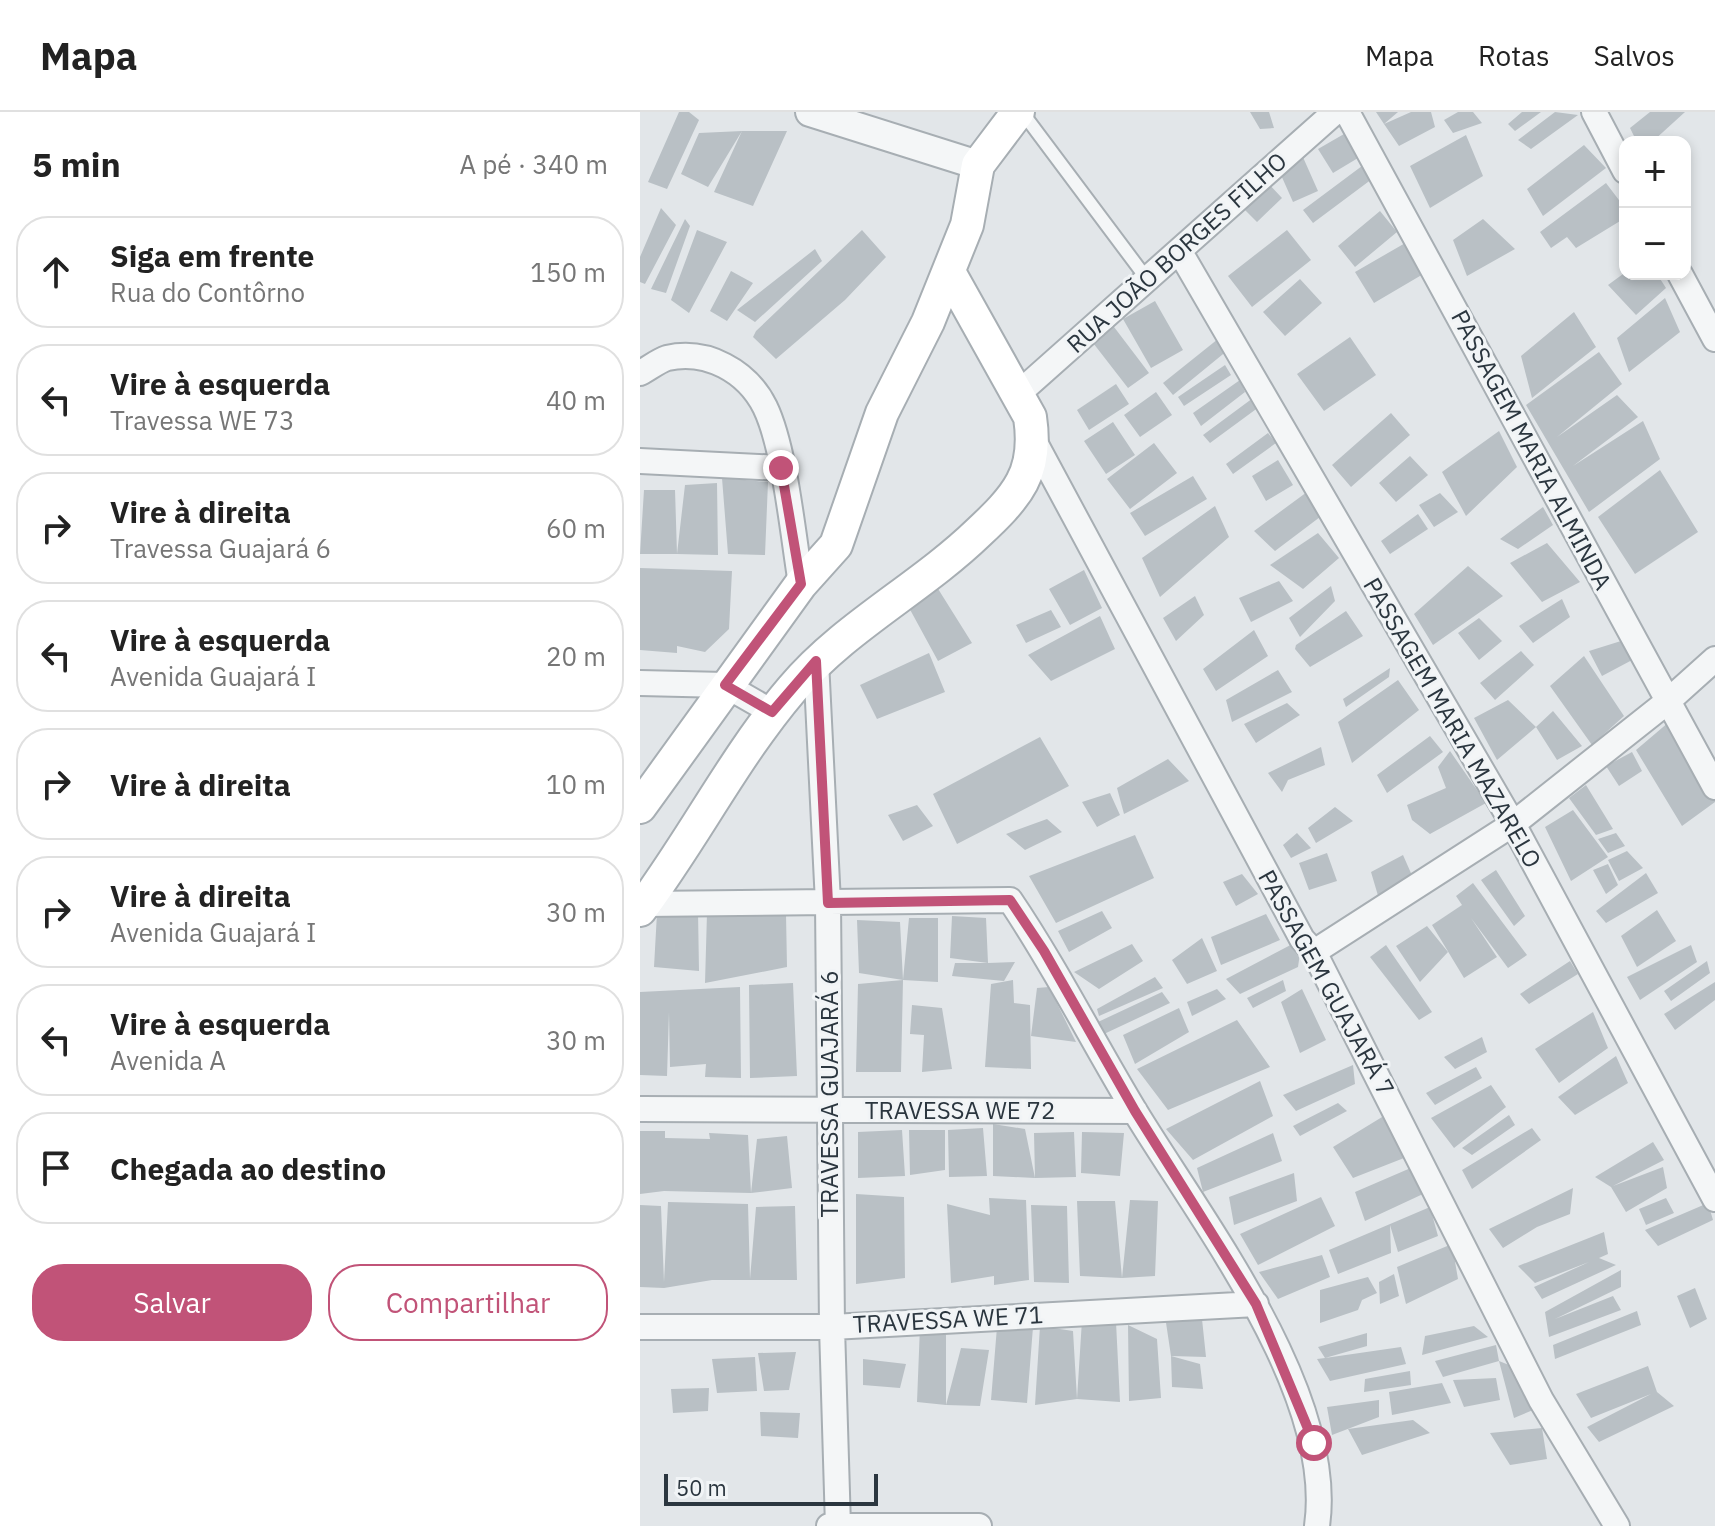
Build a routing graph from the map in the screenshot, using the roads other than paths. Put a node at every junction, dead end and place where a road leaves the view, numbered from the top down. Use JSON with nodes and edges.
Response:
{"nodes":[{"id":1,"x":810,"y":112,"type":"edge"},
{"id":2,"x":1020,"y":112,"type":"edge"},
{"id":3,"x":1335,"y":112,"type":"edge"},
{"id":4,"x":1347,"y":112,"type":"edge"},
{"id":5,"x":1594,"y":112,"type":"edge"},
{"id":6,"x":1619,"y":160,"type":"edge"},
{"id":7,"x":978,"y":165,"type":"junction"},
{"id":8,"x":1180,"y":252,"type":"junction"},
{"id":9,"x":949,"y":272,"type":"junction"},
{"id":10,"x":1147,"y":279,"type":"junction"},
{"id":11,"x":1683,"y":280,"type":"edge"},
{"id":12,"x":1715,"y":339,"type":"edge"},
{"id":13,"x":640,"y":373,"type":"edge"},
{"id":14,"x":1019,"y":393,"type":"junction"},
{"id":15,"x":1033,"y":439,"type":"junction"},
{"id":16,"x":640,"y":461,"type":"edge"},
{"id":17,"x":781,"y":468,"type":"junction"},
{"id":18,"x":801,"y":584,"type":"junction"},
{"id":19,"x":1715,"y":659,"type":"edge"},
{"id":20,"x":816,"y":661,"type":"junction"},
{"id":21,"x":640,"y":683,"type":"edge"},
{"id":22,"x":725,"y":685,"type":"junction"},
{"id":23,"x":1667,"y":702,"type":"junction"},
{"id":24,"x":772,"y":712,"type":"junction"},
{"id":25,"x":1715,"y":787,"type":"edge"},
{"id":26,"x":640,"y":807,"type":"edge"},
{"id":27,"x":1513,"y":824,"type":"junction"},
{"id":28,"x":828,"y":903,"type":"junction"},
{"id":29,"x":642,"y":907,"type":"edge"},
{"id":30,"x":1314,"y":952,"type":"junction"},
{"id":31,"x":640,"y":1109,"type":"edge"},
{"id":32,"x":831,"y":1111,"type":"junction"},
{"id":33,"x":1135,"y":1111,"type":"junction"},
{"id":34,"x":1715,"y":1199,"type":"edge"},
{"id":35,"x":1256,"y":1304,"type":"junction"},
{"id":36,"x":640,"y":1327,"type":"edge"},
{"id":37,"x":832,"y":1327,"type":"junction"},
{"id":38,"x":829,"y":1526,"type":"edge"},
{"id":39,"x":838,"y":1526,"type":"edge"},
{"id":40,"x":979,"y":1526,"type":"edge"},
{"id":41,"x":1317,"y":1526,"type":"edge"},
{"id":42,"x":1617,"y":1526,"type":"edge"}],
"edges":[{"from":1,"to":7,"type":"street"},
{"from":2,"to":7,"type":"main road"},
{"from":2,"to":10,"type":"lane"},
{"from":3,"to":8,"type":"street","name":"RUA JOÃO BORGES FILHO"},
{"from":4,"to":23,"type":"street","name":"PASSAGEM MARIA ALMINDA"},
{"from":5,"to":6,"type":"street"},
{"from":7,"to":9,"type":"main road"},
{"from":8,"to":10,"type":"street","name":"RUA JOÃO BORGES FILHO"},
{"from":8,"to":27,"type":"street","name":"PASSAGEM MARIA MAZARELO"},
{"from":9,"to":14,"type":"main road"},
{"from":9,"to":18,"type":"main road"},
{"from":10,"to":14,"type":"street","name":"RUA JOÃO BORGES FILHO"},
{"from":11,"to":12,"type":"street"},
{"from":13,"to":17,"type":"street"},
{"from":14,"to":15,"type":"main road"},
{"from":15,"to":20,"type":"main road"},
{"from":15,"to":30,"type":"street","name":"PASSAGEM GUAJARÁ 7"},
{"from":16,"to":17,"type":"street"},
{"from":17,"to":18,"type":"street"},
{"from":18,"to":22,"type":"main road"},
{"from":19,"to":23,"type":"street"},
{"from":20,"to":24,"type":"main road"},
{"from":20,"to":28,"type":"street","name":"TRAVESSA GUAJARÁ 6"},
{"from":21,"to":22,"type":"street"},
{"from":22,"to":24,"type":"street"},
{"from":22,"to":26,"type":"main road"},
{"from":23,"to":25,"type":"street","name":"PASSAGEM MARIA ALMINDA"},
{"from":23,"to":27,"type":"street"},
{"from":24,"to":29,"type":"main road"},
{"from":27,"to":30,"type":"street"},
{"from":27,"to":34,"type":"street","name":"PASSAGEM MARIA MAZARELO"},
{"from":28,"to":29,"type":"street"},
{"from":28,"to":32,"type":"street","name":"TRAVESSA GUAJARÁ 6"},
{"from":28,"to":33,"type":"street"},
{"from":30,"to":42,"type":"street","name":"PASSAGEM GUAJARÁ 7"},
{"from":31,"to":32,"type":"street","name":"TRAVESSA WE 72"},
{"from":32,"to":33,"type":"street","name":"TRAVESSA WE 72"},
{"from":32,"to":37,"type":"street","name":"TRAVESSA GUAJARÁ 6"},
{"from":33,"to":35,"type":"street"},
{"from":35,"to":37,"type":"street","name":"TRAVESSA WE 71"},
{"from":35,"to":41,"type":"street"},
{"from":36,"to":37,"type":"street","name":"TRAVESSA WE 71"},
{"from":37,"to":39,"type":"street","name":"TRAVESSA GUAJARÁ 6"},
{"from":38,"to":39,"type":"street"},
{"from":39,"to":40,"type":"street"}]}
